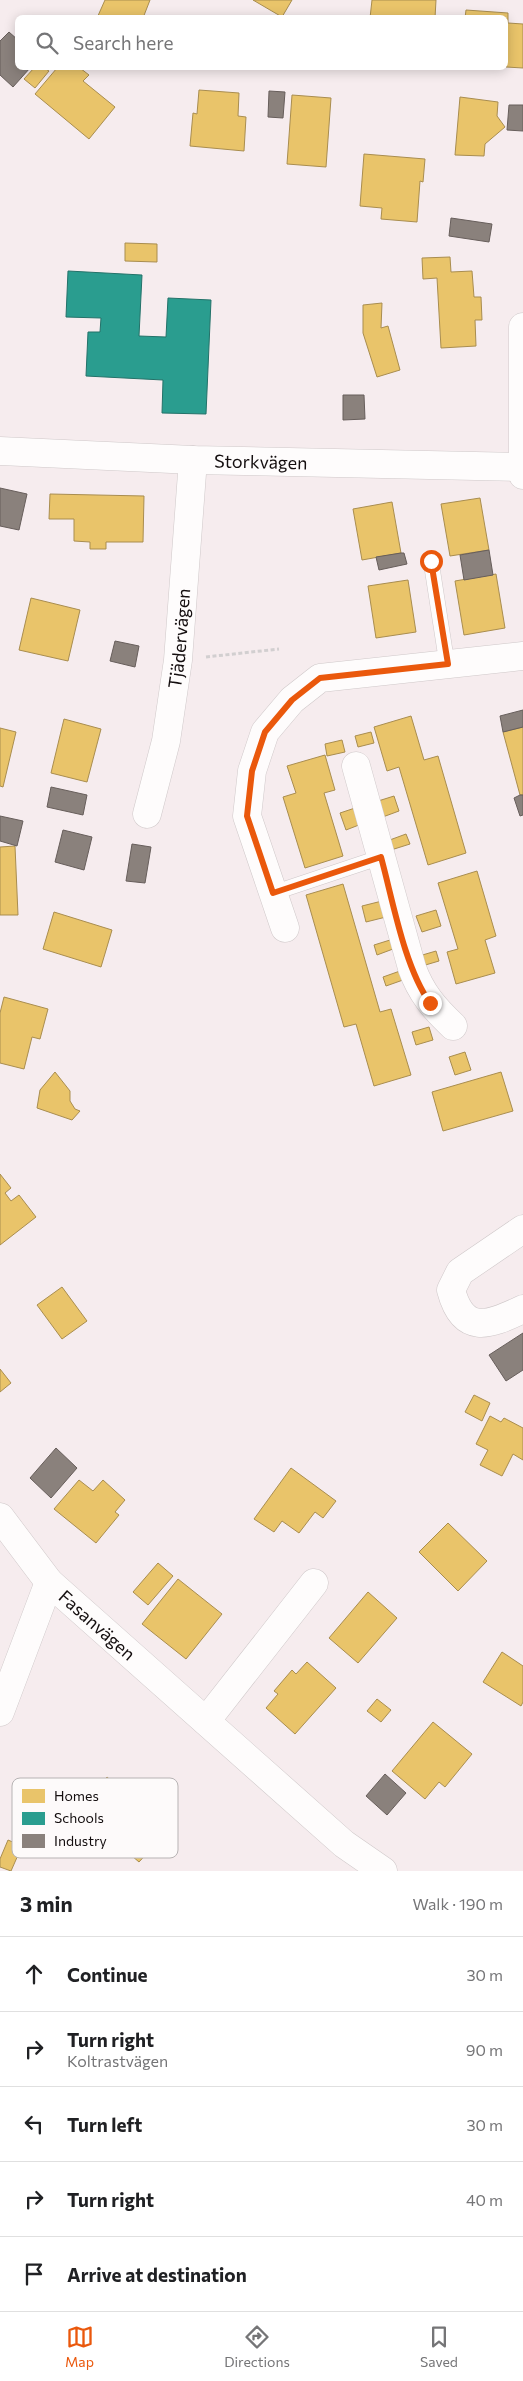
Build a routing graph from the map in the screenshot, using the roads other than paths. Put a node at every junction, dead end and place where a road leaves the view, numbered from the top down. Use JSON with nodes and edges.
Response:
{"nodes":[{"id":1,"x":523,"y":327,"type":"edge"},
{"id":2,"x":0,"y":451,"type":"edge"},
{"id":3,"x":193,"y":460,"type":"junction"},
{"id":4,"x":522,"y":471,"type":"edge"},
{"id":5,"x":431,"y":561,"type":"dead end"},
{"id":6,"x":523,"y":656,"type":"edge"},
{"id":7,"x":448,"y":664,"type":"junction"},
{"id":8,"x":356,"y":766,"type":"dead end"},
{"id":9,"x":147,"y":814,"type":"dead end"},
{"id":10,"x":381,"y":857,"type":"junction"},
{"id":11,"x":273,"y":893,"type":"junction"},
{"id":12,"x":285,"y":928,"type":"dead end"},
{"id":13,"x":453,"y":1026,"type":"dead end"},
{"id":14,"x":523,"y":1229,"type":"edge"},
{"id":15,"x":523,"y":1309,"type":"edge"},
{"id":16,"x":0,"y":1517,"type":"edge"},
{"id":17,"x":49,"y":1582,"type":"junction"},
{"id":18,"x":314,"y":1583,"type":"dead end"},
{"id":19,"x":0,"y":1712,"type":"edge"},
{"id":20,"x":206,"y":1721,"type":"junction"},
{"id":21,"x":382,"y":1871,"type":"edge"}],
"edges":[{"from":1,"to":4,"type":"street"},
{"from":2,"to":3,"type":"street","name":"Storkvägen"},
{"from":3,"to":4,"type":"street","name":"Storkvägen"},
{"from":3,"to":9,"type":"street","name":"Tjädervägen"},
{"from":5,"to":7,"type":"lane"},
{"from":6,"to":7,"type":"street"},
{"from":7,"to":11,"type":"street"},
{"from":8,"to":10,"type":"street"},
{"from":10,"to":11,"type":"lane"},
{"from":10,"to":13,"type":"street"},
{"from":11,"to":12,"type":"street"},
{"from":14,"to":15,"type":"street"},
{"from":16,"to":17,"type":"street","name":"Fasanvägen"},
{"from":17,"to":19,"type":"street"},
{"from":17,"to":20,"type":"street","name":"Fasanvägen"},
{"from":18,"to":20,"type":"street"},
{"from":20,"to":21,"type":"street","name":"Fasanvägen"}]}
